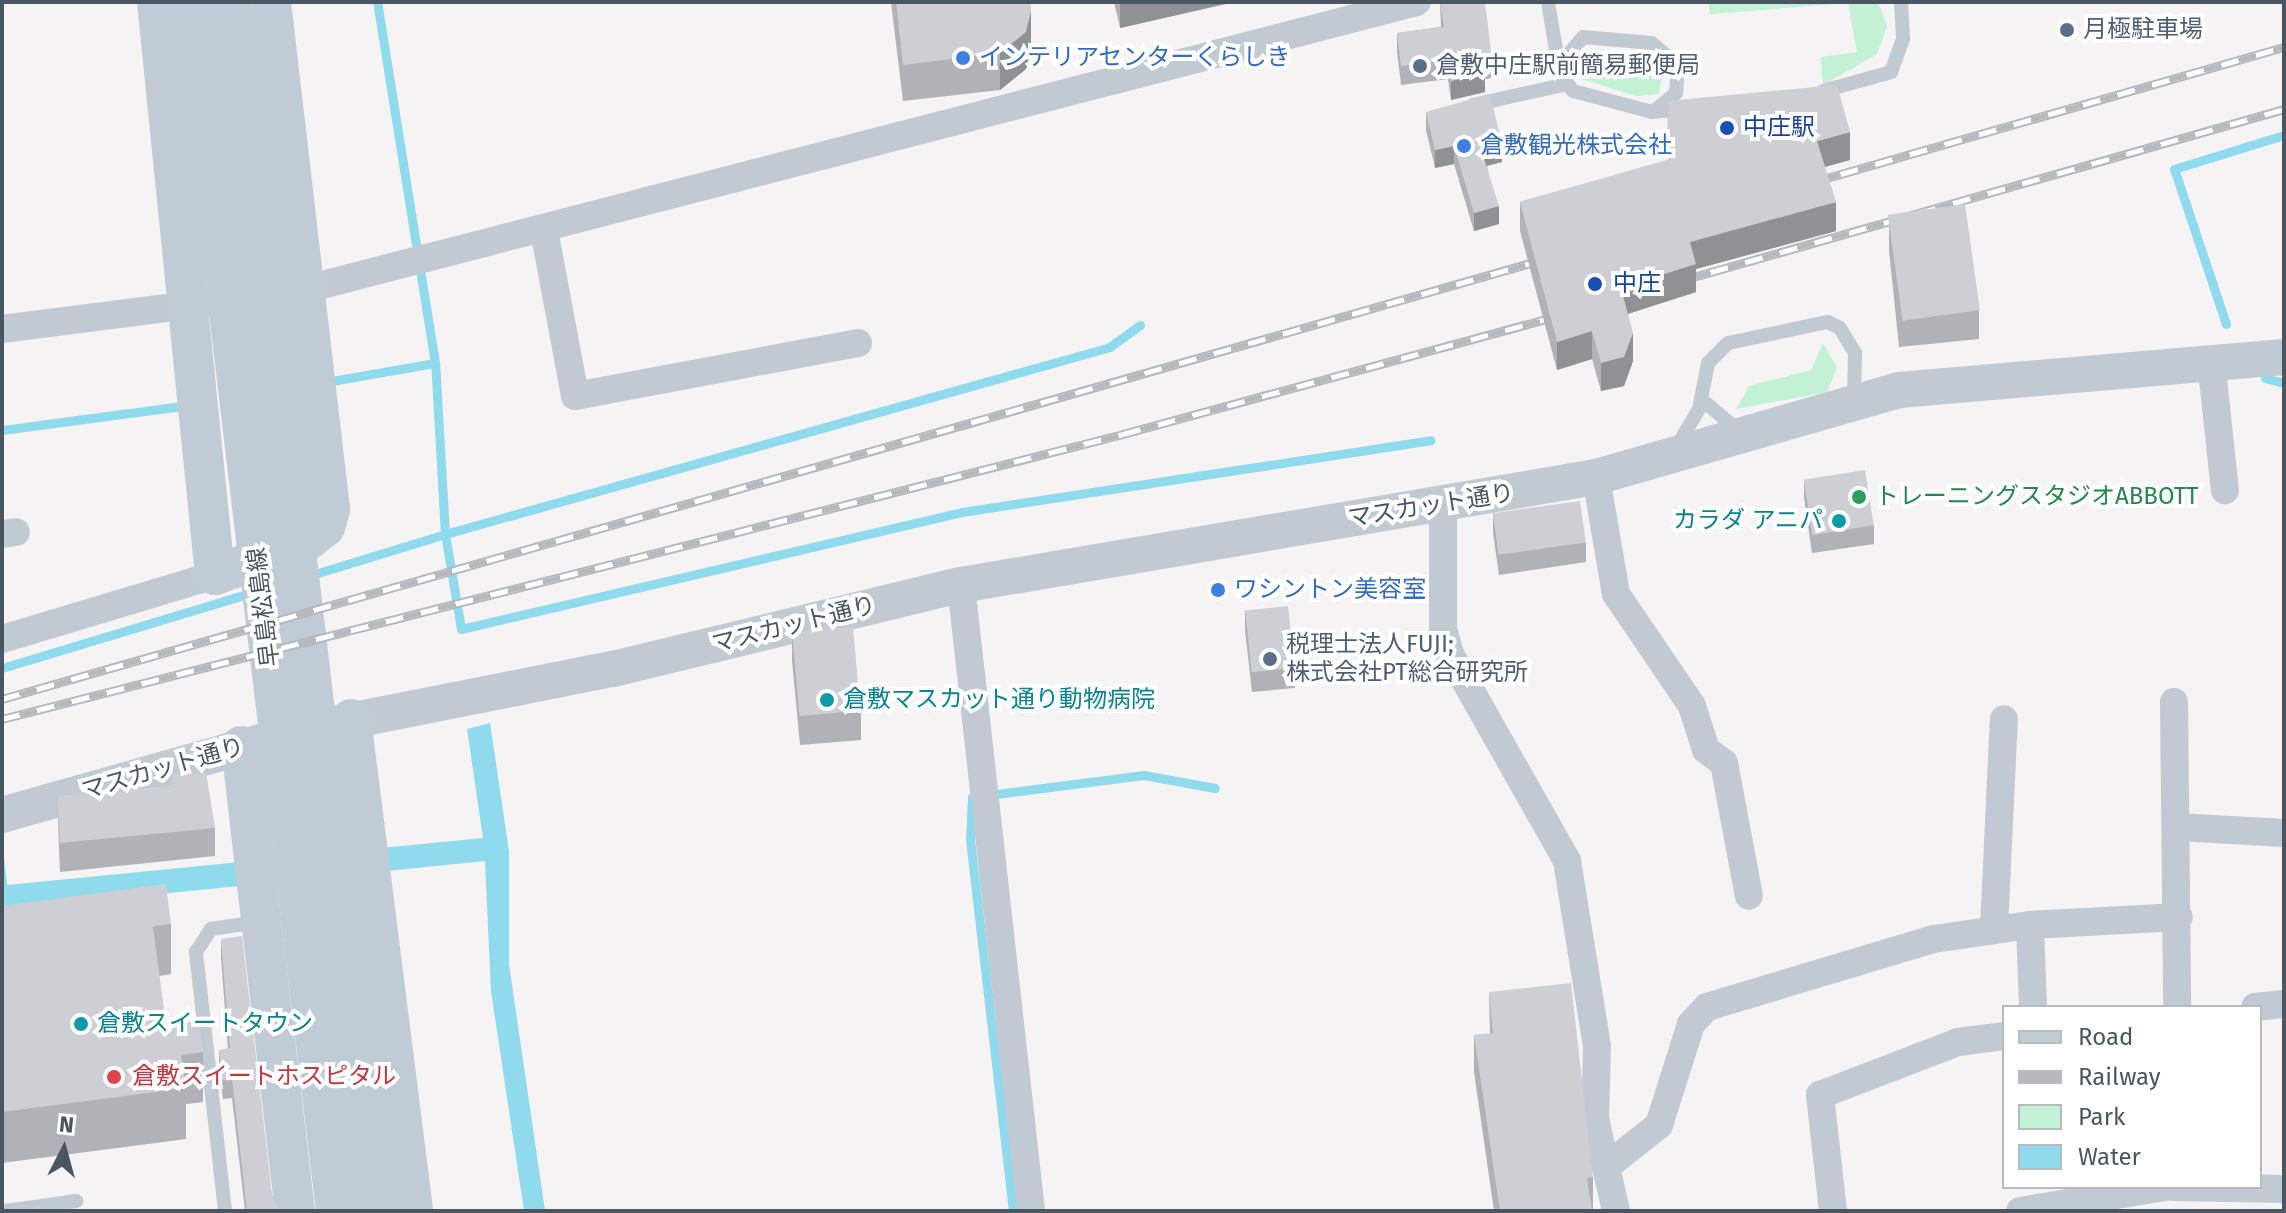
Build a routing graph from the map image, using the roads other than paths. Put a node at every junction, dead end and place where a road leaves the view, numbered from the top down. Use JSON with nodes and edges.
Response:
{"nodes":[{"id":1,"x":157,"y":2,"type":"edge"},
{"id":2,"x":231,"y":2,"type":"edge"},
{"id":3,"x":271,"y":2,"type":"edge"},
{"id":4,"x":1417,"y":2,"type":"edge"},
{"id":5,"x":1548,"y":2,"type":"edge"},
{"id":6,"x":1901,"y":2,"type":"edge"},
{"id":7,"x":194,"y":20,"type":"edge"},
{"id":8,"x":1558,"y":67,"type":"junction"},
{"id":9,"x":1567,"y":84,"type":"junction"},
{"id":10,"x":1810,"y":93,"type":"edge"},
{"id":11,"x":1695,"y":108,"type":"edge"},
{"id":12,"x":1453,"y":110,"type":"edge"},
{"id":13,"x":1652,"y":112,"type":"junction"},
{"id":14,"x":544,"y":230,"type":"junction"},
{"id":15,"x":305,"y":292,"type":"junction"},
{"id":16,"x":190,"y":305,"type":"junction"},
{"id":17,"x":2,"y":329,"type":"edge"},
{"id":18,"x":858,"y":343,"type":"dead end"},
{"id":19,"x":2284,"y":357,"type":"edge"},
{"id":20,"x":2211,"y":360,"type":"junction"},
{"id":21,"x":1701,"y":399,"type":"junction"},
{"id":22,"x":1854,"y":403,"type":"junction"},
{"id":23,"x":1746,"y":433,"type":"junction"},
{"id":24,"x":1672,"y":455,"type":"junction"},
{"id":25,"x":1596,"y":477,"type":"junction"},
{"id":26,"x":2225,"y":490,"type":"dead end"},
{"id":27,"x":1443,"y":507,"type":"junction"},
{"id":28,"x":215,"y":575,"type":"junction"},
{"id":29,"x":961,"y":585,"type":"junction"},
{"id":30,"x":2,"y":639,"type":"edge"},
{"id":31,"x":2174,"y":702,"type":"dead end"},
{"id":32,"x":351,"y":719,"type":"junction"},
{"id":33,"x":2004,"y":719,"type":"dead end"},
{"id":34,"x":241,"y":746,"type":"junction"},
{"id":35,"x":2,"y":815,"type":"edge"},
{"id":36,"x":2177,"y":827,"type":"junction"},
{"id":37,"x":2284,"y":833,"type":"edge"},
{"id":38,"x":1749,"y":896,"type":"dead end"},
{"id":39,"x":260,"y":908,"type":"junction"},
{"id":40,"x":2179,"y":917,"type":"junction"},
{"id":41,"x":2030,"y":925,"type":"junction"},
{"id":42,"x":1994,"y":928,"type":"junction"},
{"id":43,"x":2284,"y":1004,"type":"edge"},
{"id":44,"x":2033,"y":1005,"type":"edge"},
{"id":45,"x":2177,"y":1005,"type":"edge"},
{"id":46,"x":2262,"y":1006,"type":"edge"},
{"id":47,"x":2002,"y":1036,"type":"edge"},
{"id":48,"x":1606,"y":1167,"type":"junction"},
{"id":49,"x":2262,"y":1189,"type":"edge"},
{"id":50,"x":2284,"y":1189,"type":"edge"},
{"id":51,"x":2052,"y":1194,"type":"edge"},
{"id":52,"x":2149,"y":1196,"type":"edge"},
{"id":53,"x":76,"y":1201,"type":"dead end"},
{"id":54,"x":6,"y":1211,"type":"edge"},
{"id":55,"x":225,"y":1211,"type":"edge"},
{"id":56,"x":295,"y":1211,"type":"edge"},
{"id":57,"x":336,"y":1211,"type":"edge"},
{"id":58,"x":374,"y":1211,"type":"edge"},
{"id":59,"x":413,"y":1211,"type":"edge"},
{"id":60,"x":1031,"y":1211,"type":"edge"},
{"id":61,"x":1616,"y":1211,"type":"edge"},
{"id":62,"x":1833,"y":1211,"type":"edge"},
{"id":63,"x":2020,"y":1211,"type":"edge"}],
"edges":[{"from":1,"to":16,"type":"main road"},
{"from":2,"to":58,"type":"main road","name":"早島松島線"},
{"from":3,"to":15,"type":"main road"},
{"from":4,"to":14,"type":"street"},
{"from":5,"to":8,"type":"lane"},
{"from":6,"to":10,"type":"lane"},
{"from":7,"to":57,"type":"main road","name":"早島松島線"},
{"from":8,"to":9,"type":"lane"},
{"from":8,"to":13,"type":"lane"},
{"from":9,"to":12,"type":"lane"},
{"from":9,"to":13,"type":"lane"},
{"from":11,"to":13,"type":"lane"},
{"from":14,"to":15,"type":"street"},
{"from":14,"to":18,"type":"street"},
{"from":15,"to":16,"type":"street"},
{"from":15,"to":28,"type":"main road"},
{"from":16,"to":17,"type":"street"},
{"from":16,"to":28,"type":"main road"},
{"from":19,"to":20,"type":"street","name":"マスカット通り"},
{"from":20,"to":22,"type":"street","name":"マスカット通り"},
{"from":20,"to":26,"type":"street"},
{"from":21,"to":22,"type":"lane"},
{"from":21,"to":23,"type":"lane"},
{"from":21,"to":24,"type":"lane"},
{"from":22,"to":23,"type":"street","name":"マスカット通り"},
{"from":23,"to":24,"type":"street","name":"マスカット通り"},
{"from":24,"to":25,"type":"street","name":"マスカット通り"},
{"from":25,"to":27,"type":"street","name":"マスカット通り"},
{"from":25,"to":38,"type":"street"},
{"from":27,"to":29,"type":"street","name":"マスカット通り"},
{"from":27,"to":48,"type":"street"},
{"from":28,"to":30,"type":"street"},
{"from":29,"to":32,"type":"street","name":"マスカット通り"},
{"from":29,"to":60,"type":"street"},
{"from":31,"to":36,"type":"street"},
{"from":32,"to":34,"type":"street","name":"マスカット通り"},
{"from":32,"to":59,"type":"main road"},
{"from":33,"to":42,"type":"street"},
{"from":34,"to":35,"type":"street","name":"マスカット通り"},
{"from":34,"to":39,"type":"main road"},
{"from":36,"to":37,"type":"street"},
{"from":36,"to":40,"type":"street"},
{"from":39,"to":55,"type":"lane"},
{"from":39,"to":56,"type":"main road"},
{"from":40,"to":41,"type":"street"},
{"from":40,"to":45,"type":"street"},
{"from":41,"to":42,"type":"street"},
{"from":41,"to":44,"type":"street"},
{"from":42,"to":48,"type":"street"},
{"from":43,"to":46,"type":"street"},
{"from":47,"to":62,"type":"street"},
{"from":48,"to":61,"type":"street"},
{"from":49,"to":50,"type":"street"},
{"from":51,"to":52,"type":"street"},
{"from":51,"to":63,"type":"street"},
{"from":53,"to":54,"type":"lane"}]}
